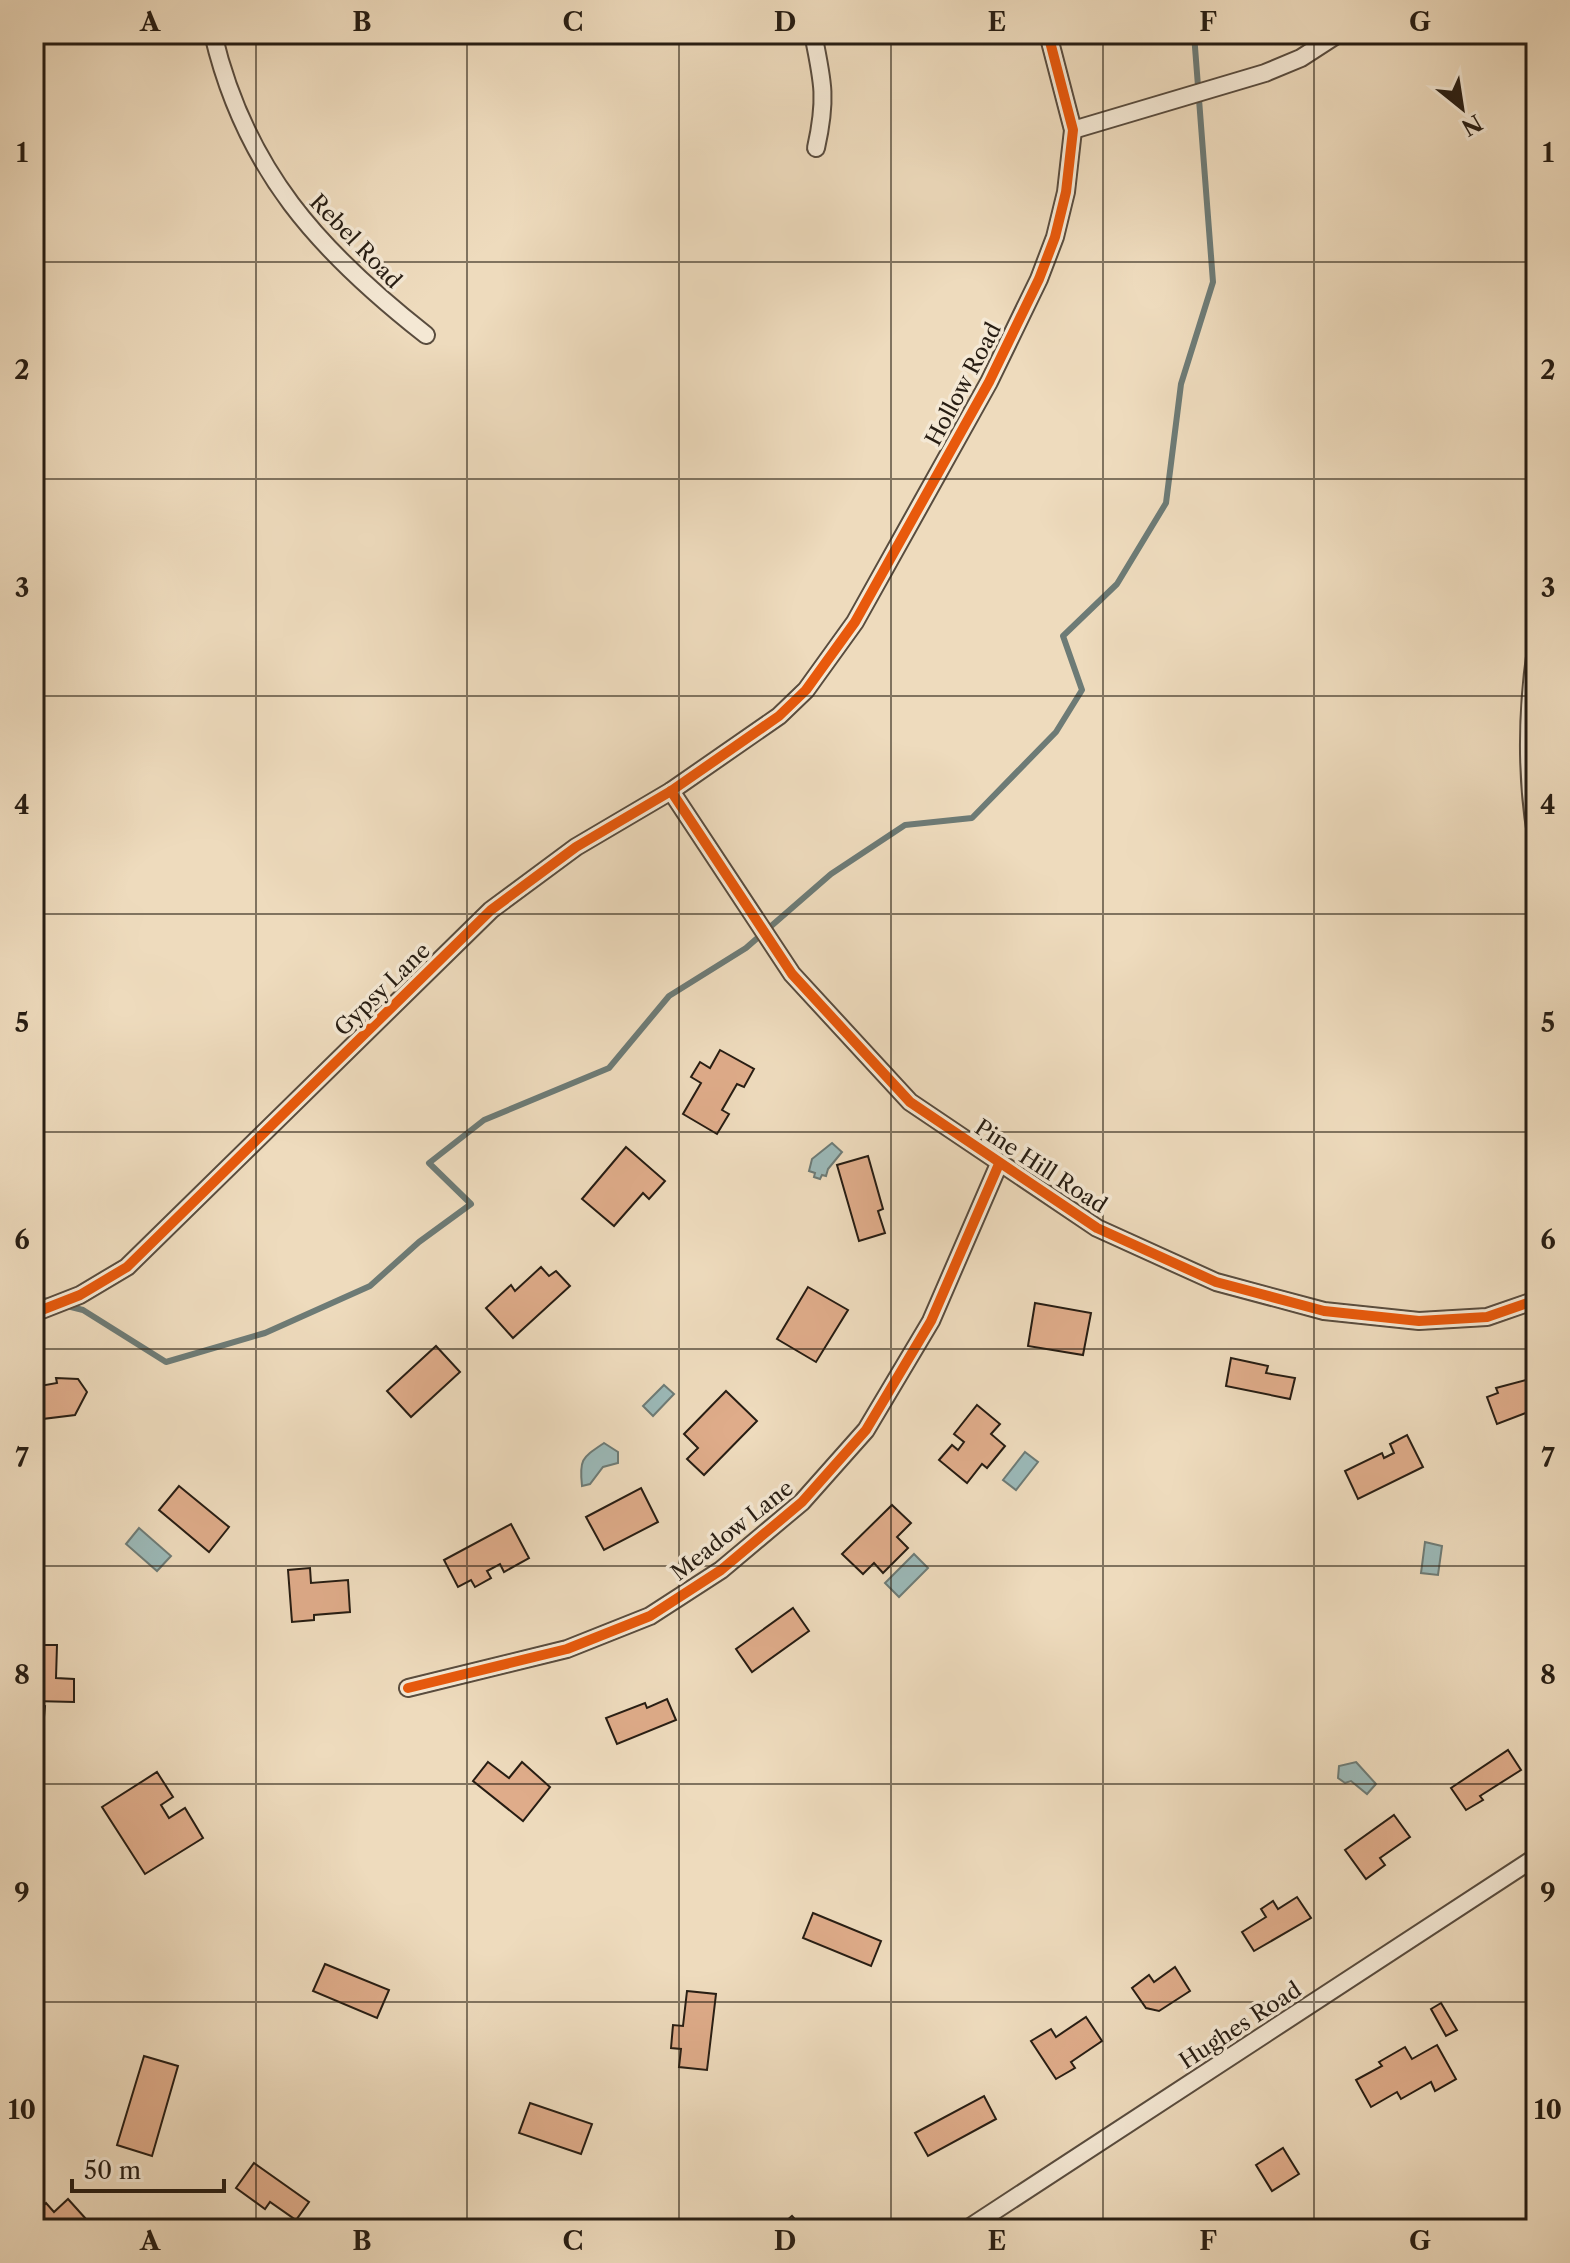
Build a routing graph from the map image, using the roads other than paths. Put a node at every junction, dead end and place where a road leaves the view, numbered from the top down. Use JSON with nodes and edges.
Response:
{"nodes":[{"id":1,"x":213,"y":34,"type":"edge"},
{"id":2,"x":813,"y":34,"type":"edge"},
{"id":3,"x":1048,"y":34,"type":"edge"},
{"id":4,"x":1338,"y":34,"type":"edge"},
{"id":5,"x":1073,"y":130,"type":"junction"},
{"id":6,"x":816,"y":148,"type":"dead end"},
{"id":7,"x":426,"y":335,"type":"dead end"},
{"id":8,"x":1536,"y":649,"type":"edge"},
{"id":9,"x":779,"y":716,"type":"joint"},
{"id":10,"x":671,"y":791,"type":"junction"},
{"id":11,"x":1536,"y":835,"type":"edge"},
{"id":12,"x":999,"y":1164,"type":"junction"},
{"id":13,"x":1536,"y":1300,"type":"edge"},
{"id":14,"x":34,"y":1313,"type":"edge"},
{"id":15,"x":408,"y":1688,"type":"dead end"},
{"id":16,"x":1536,"y":1857,"type":"edge"},
{"id":17,"x":967,"y":2229,"type":"edge"}],
"edges":[{"from":1,"to":7,"type":"street","name":"Rebel Road"},
{"from":2,"to":6,"type":"street"},
{"from":3,"to":5,"type":"street","name":"Hollow Road"},
{"from":4,"to":5,"type":"street"},
{"from":5,"to":9,"type":"street","name":"Hollow Road"},
{"from":8,"to":11,"type":"street"},
{"from":9,"to":10,"type":"street","name":"Gypsy Lane"},
{"from":10,"to":12,"type":"street","name":"Pine Hill Road"},
{"from":10,"to":14,"type":"street","name":"Gypsy Lane"},
{"from":12,"to":13,"type":"street","name":"Pine Hill Road"},
{"from":12,"to":15,"type":"street","name":"Meadow Lane"},
{"from":16,"to":17,"type":"street","name":"Hughes Road"}]}
